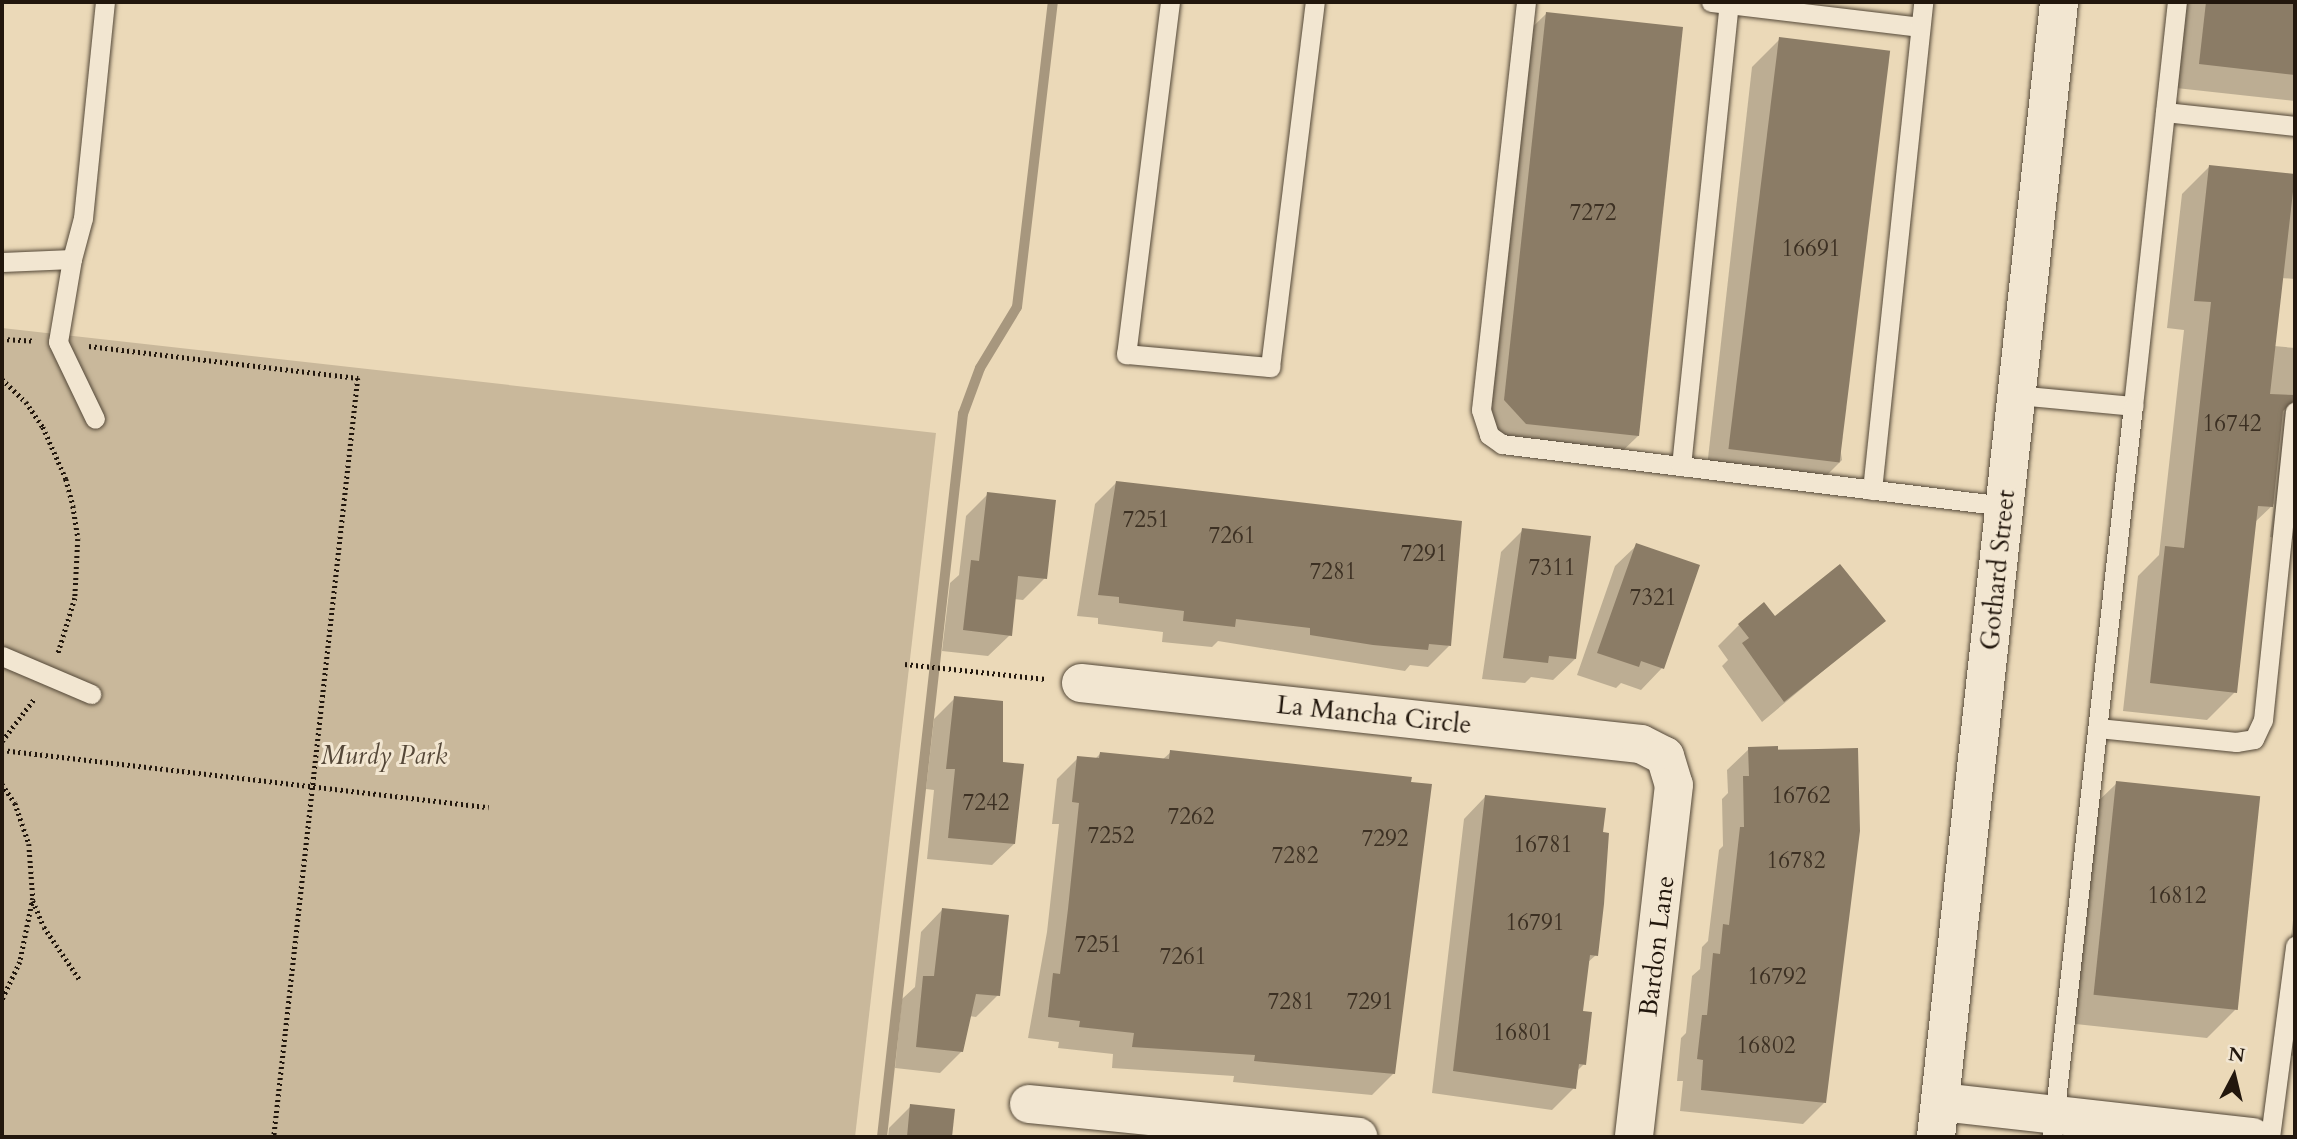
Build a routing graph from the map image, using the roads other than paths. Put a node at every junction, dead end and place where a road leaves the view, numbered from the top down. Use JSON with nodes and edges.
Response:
{"nodes":[{"id":1,"x":104,"y":2,"type":"edge"},
{"id":2,"x":1170,"y":2,"type":"edge"},
{"id":3,"x":1315,"y":2,"type":"edge"},
{"id":4,"x":1527,"y":2,"type":"edge"},
{"id":5,"x":1923,"y":2,"type":"edge"},
{"id":6,"x":2059,"y":2,"type":"edge"},
{"id":7,"x":2177,"y":2,"type":"edge"},
{"id":8,"x":1720,"y":3,"type":"edge"},
{"id":9,"x":1920,"y":27,"type":"junction"},
{"id":10,"x":2165,"y":112,"type":"junction"},
{"id":11,"x":2295,"y":126,"type":"edge"},
{"id":12,"x":72,"y":259,"type":"junction"},
{"id":13,"x":2,"y":262,"type":"edge"},
{"id":14,"x":2017,"y":395,"type":"junction"},
{"id":15,"x":2133,"y":406,"type":"junction"},
{"id":16,"x":2295,"y":412,"type":"edge"},
{"id":17,"x":95,"y":419,"type":"dead end"},
{"id":18,"x":1681,"y":466,"type":"junction"},
{"id":19,"x":1872,"y":490,"type":"junction"},
{"id":20,"x":2005,"y":506,"type":"junction"},
{"id":21,"x":2,"y":656,"type":"edge"},
{"id":22,"x":1081,"y":683,"type":"road end"},
{"id":23,"x":91,"y":694,"type":"dead end"},
{"id":24,"x":2098,"y":728,"type":"junction"},
{"id":25,"x":1665,"y":756,"type":"joint"},
{"id":26,"x":2295,"y":946,"type":"edge"},
{"id":27,"x":1029,"y":1104,"type":"dead end"},
{"id":28,"x":1939,"y":1120,"type":"edge"},
{"id":29,"x":2053,"y":1126,"type":"edge"},
{"id":30,"x":1358,"y":1137,"type":"edge"},
{"id":31,"x":1634,"y":1137,"type":"edge"},
{"id":32,"x":2252,"y":1137,"type":"edge"},
{"id":33,"x":2270,"y":1137,"type":"edge"}],
"edges":[{"from":1,"to":12,"type":"lane"},
{"from":2,"to":3,"type":"lane"},
{"from":4,"to":18,"type":"lane"},
{"from":5,"to":9,"type":"lane"},
{"from":6,"to":14,"type":"street","name":"Gothard Street"},
{"from":7,"to":10,"type":"lane"},
{"from":8,"to":9,"type":"lane"},
{"from":8,"to":18,"type":"lane"},
{"from":9,"to":19,"type":"lane"},
{"from":10,"to":11,"type":"lane"},
{"from":10,"to":15,"type":"lane"},
{"from":12,"to":13,"type":"lane"},
{"from":12,"to":17,"type":"lane"},
{"from":14,"to":15,"type":"lane"},
{"from":14,"to":20,"type":"street","name":"Gothard Street"},
{"from":15,"to":24,"type":"lane"},
{"from":16,"to":24,"type":"lane"},
{"from":18,"to":19,"type":"lane"},
{"from":19,"to":20,"type":"lane"},
{"from":20,"to":28,"type":"street","name":"Gothard Street"},
{"from":21,"to":23,"type":"lane"},
{"from":22,"to":25,"type":"street","name":"La Mancha Circle"},
{"from":24,"to":29,"type":"lane"},
{"from":25,"to":31,"type":"street","name":"Bardon Lane"},
{"from":26,"to":33,"type":"lane"},
{"from":27,"to":30,"type":"street"},
{"from":28,"to":29,"type":"street"},
{"from":29,"to":32,"type":"street"}]}
